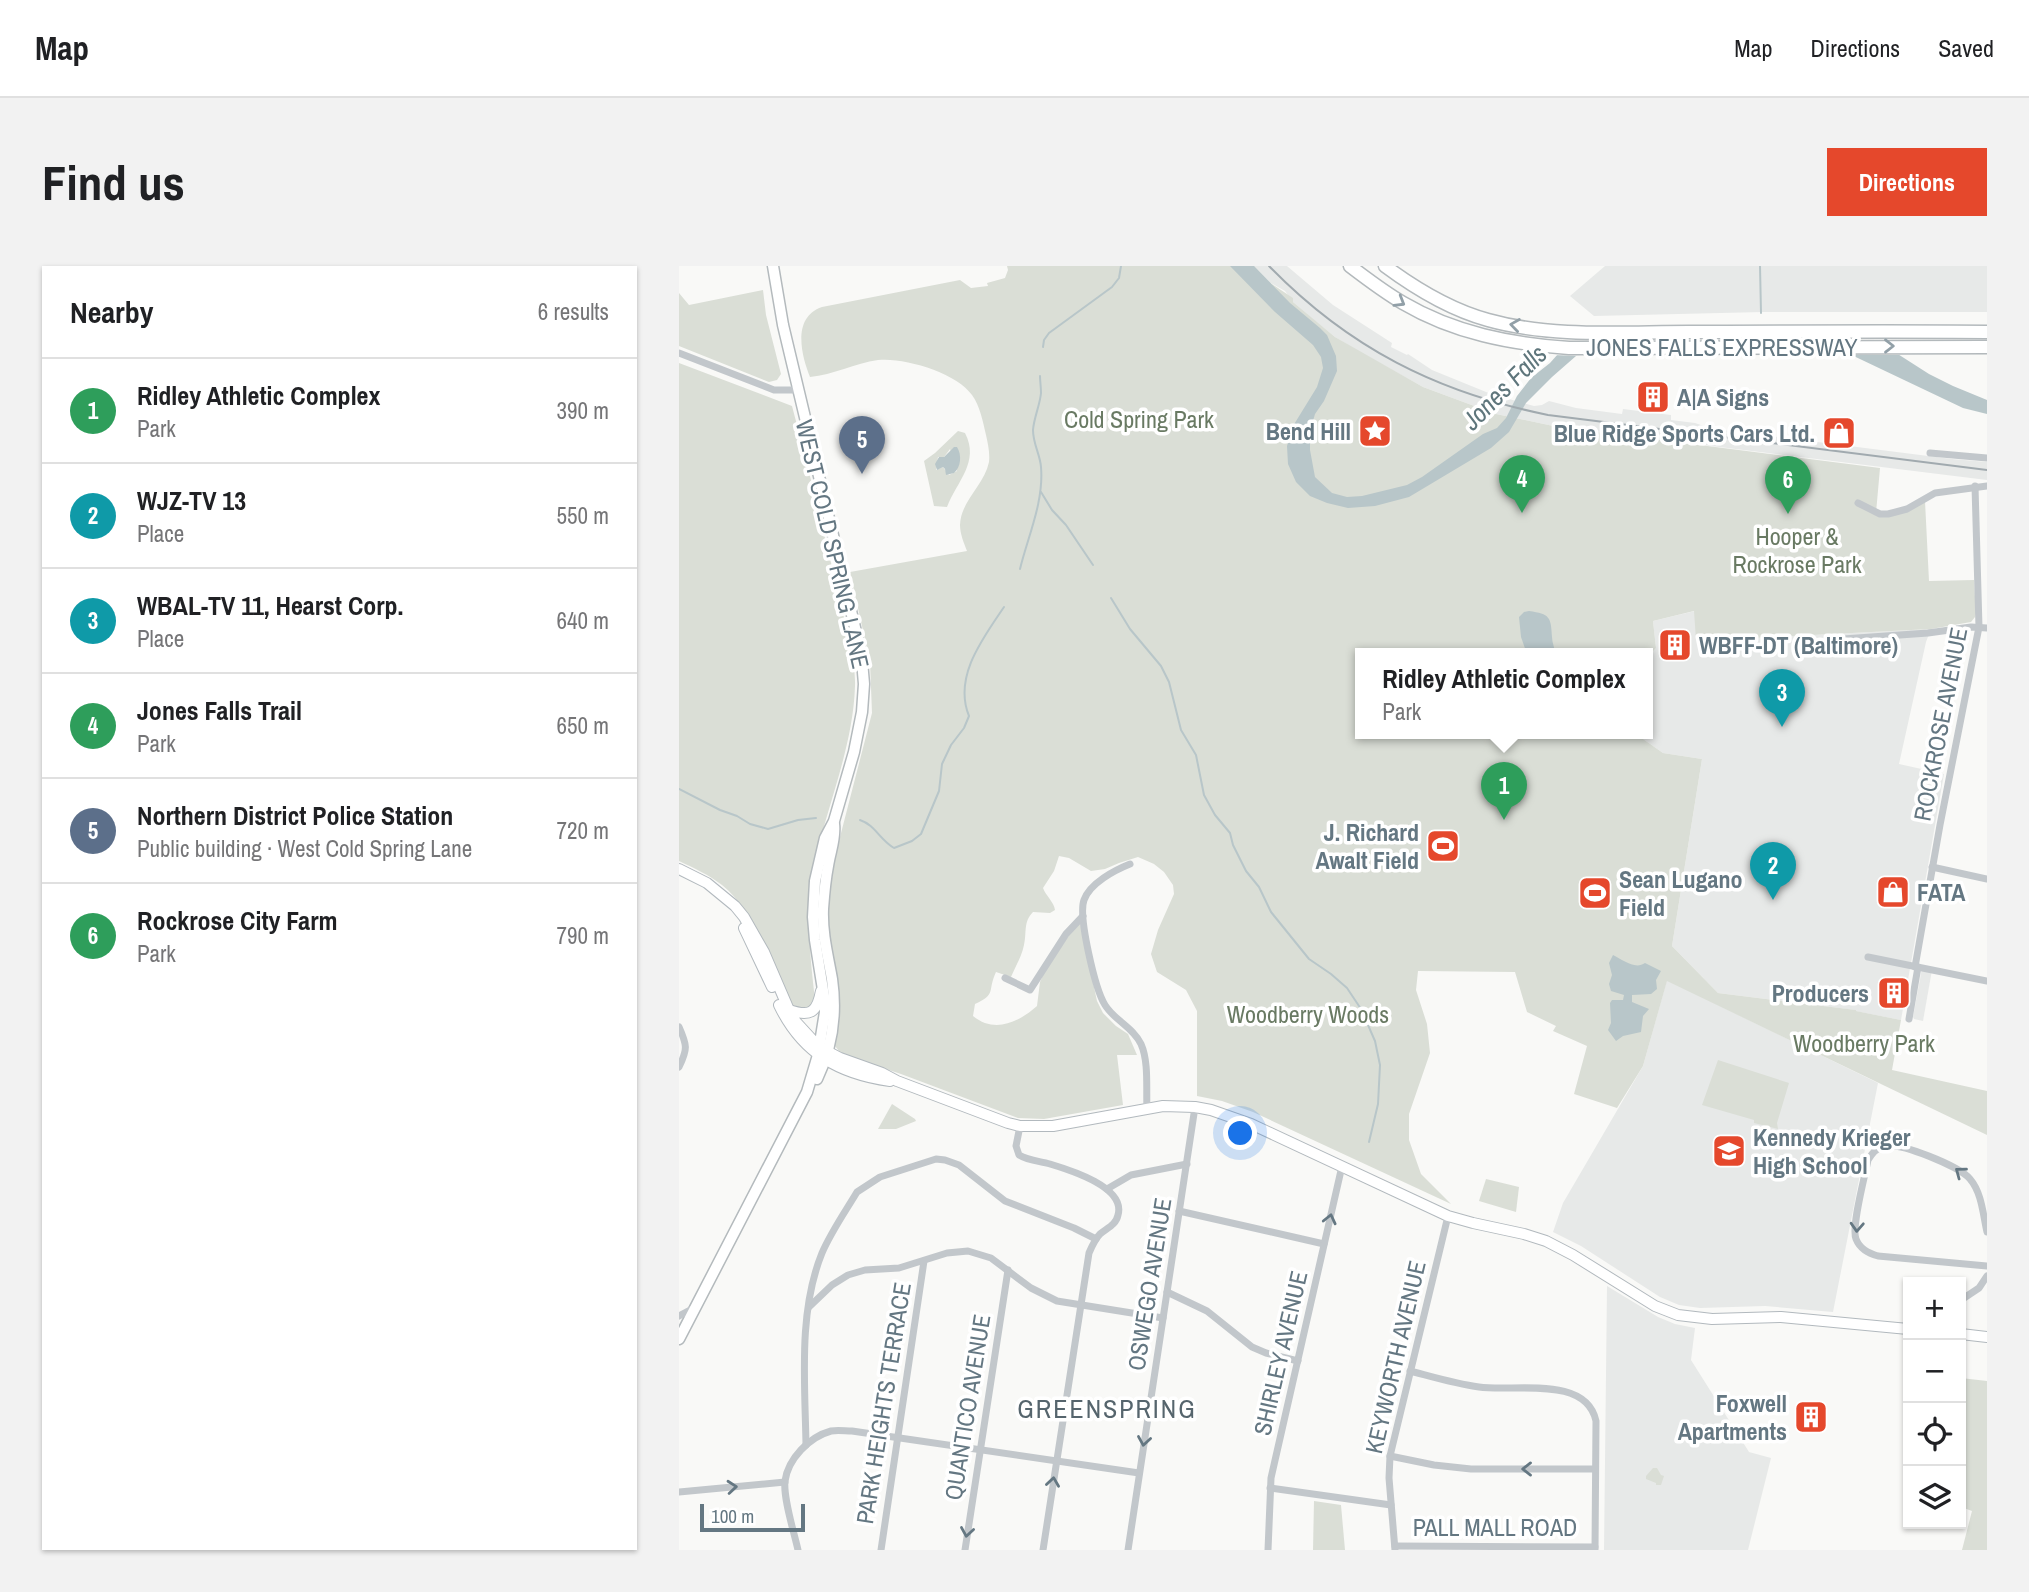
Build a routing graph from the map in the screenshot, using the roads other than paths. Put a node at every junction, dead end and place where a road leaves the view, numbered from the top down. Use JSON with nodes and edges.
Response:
{"nodes":[{"id":1,"x":773,"y":266,"type":"edge"},
{"id":2,"x":1350,"y":266,"type":"edge"},
{"id":3,"x":1385,"y":266,"type":"edge"},
{"id":4,"x":1987,"y":332,"type":"edge"},
{"id":5,"x":1987,"y":347,"type":"edge"},
{"id":6,"x":679,"y":353,"type":"edge"},
{"id":7,"x":797,"y":390,"type":"junction"},
{"id":8,"x":1930,"y":453,"type":"dead end"},
{"id":9,"x":1987,"y":458,"type":"edge"},
{"id":10,"x":1975,"y":486,"type":"junction"},
{"id":11,"x":1987,"y":486,"type":"edge"},
{"id":12,"x":1858,"y":503,"type":"dead end"},
{"id":13,"x":1983,"y":628,"type":"edge"},
{"id":14,"x":1843,"y":639,"type":"dead end"},
{"id":15,"x":834,"y":821,"type":"junction"},
{"id":16,"x":1130,"y":864,"type":"dead end"},
{"id":17,"x":1932,"y":867,"type":"junction"},
{"id":18,"x":679,"y":869,"type":"edge"},
{"id":19,"x":1987,"y":878,"type":"edge"},
{"id":20,"x":720,"y":893,"type":"junction"},
{"id":21,"x":1083,"y":916,"type":"junction"},
{"id":22,"x":1868,"y":957,"type":"dead end"},
{"id":23,"x":1916,"y":967,"type":"junction"},
{"id":24,"x":1005,"y":978,"type":"dead end"},
{"id":25,"x":1987,"y":981,"type":"edge"},
{"id":26,"x":823,"y":984,"type":"junction"},
{"id":27,"x":789,"y":1010,"type":"junction"},
{"id":28,"x":1909,"y":1019,"type":"dead end"},
{"id":29,"x":679,"y":1027,"type":"edge"},
{"id":30,"x":823,"y":1054,"type":"junction"},
{"id":31,"x":679,"y":1067,"type":"edge"},
{"id":32,"x":1195,"y":1107,"type":"junction"},
{"id":33,"x":1147,"y":1108,"type":"junction"},
{"id":34,"x":1020,"y":1126,"type":"junction"},
{"id":35,"x":1187,"y":1164,"type":"junction"},
{"id":36,"x":1342,"y":1166,"type":"junction"},
{"id":37,"x":1107,"y":1189,"type":"junction"},
{"id":38,"x":1179,"y":1211,"type":"junction"},
{"id":39,"x":1448,"y":1216,"type":"junction"},
{"id":40,"x":1987,"y":1232,"type":"edge"},
{"id":41,"x":1096,"y":1239,"type":"junction"},
{"id":42,"x":1324,"y":1244,"type":"junction"},
{"id":43,"x":924,"y":1261,"type":"junction"},
{"id":44,"x":1987,"y":1266,"type":"edge"},
{"id":45,"x":1008,"y":1270,"type":"junction"},
{"id":46,"x":1987,"y":1276,"type":"edge"},
{"id":47,"x":1167,"y":1292,"type":"junction"},
{"id":48,"x":1966,"y":1297,"type":"edge"},
{"id":49,"x":1080,"y":1306,"type":"junction"},
{"id":50,"x":695,"y":1308,"type":"junction"},
{"id":51,"x":809,"y":1308,"type":"junction"},
{"id":52,"x":679,"y":1316,"type":"edge"},
{"id":53,"x":1163,"y":1318,"type":"junction"},
{"id":54,"x":1903,"y":1329,"type":"edge"},
{"id":55,"x":1966,"y":1335,"type":"edge"},
{"id":56,"x":1987,"y":1337,"type":"edge"},
{"id":57,"x":679,"y":1339,"type":"edge"},
{"id":58,"x":1298,"y":1361,"type":"junction"},
{"id":59,"x":1410,"y":1371,"type":"junction"},
{"id":60,"x":897,"y":1437,"type":"junction"},
{"id":61,"x":806,"y":1445,"type":"junction"},
{"id":62,"x":980,"y":1449,"type":"junction"},
{"id":63,"x":1390,"y":1456,"type":"junction"},
{"id":64,"x":1057,"y":1462,"type":"junction"},
{"id":65,"x":1595,"y":1469,"type":"junction"},
{"id":66,"x":1139,"y":1473,"type":"junction"},
{"id":67,"x":785,"y":1482,"type":"junction"},
{"id":68,"x":1270,"y":1488,"type":"junction"},
{"id":69,"x":679,"y":1492,"type":"edge"},
{"id":70,"x":1391,"y":1505,"type":"junction"},
{"id":71,"x":1395,"y":1548,"type":"edge"},
{"id":72,"x":1595,"y":1549,"type":"edge"},
{"id":73,"x":799,"y":1550,"type":"edge"},
{"id":74,"x":881,"y":1550,"type":"edge"},
{"id":75,"x":965,"y":1550,"type":"edge"},
{"id":76,"x":1043,"y":1550,"type":"edge"},
{"id":77,"x":1128,"y":1550,"type":"edge"},
{"id":78,"x":1268,"y":1550,"type":"edge"}],
"edges":[{"from":1,"to":7,"type":"main road","name":"WEST COLD SPRING LANE"},
{"from":2,"to":5,"type":"highway","name":"JONES FALLS EXPRESSWAY","one_way":true},
{"from":4,"to":3,"type":"highway","name":"JONES FALLS EXPRESSWAY","one_way":true},
{"from":6,"to":7,"type":"street"},
{"from":7,"to":15,"type":"main road","name":"WEST COLD SPRING LANE"},
{"from":8,"to":9,"type":"street"},
{"from":10,"to":11,"type":"street"},
{"from":10,"to":12,"type":"street"},
{"from":10,"to":13,"type":"street","name":"ROCKROSE AVENUE"},
{"from":13,"to":14,"type":"street"},
{"from":13,"to":17,"type":"street","name":"ROCKROSE AVENUE"},
{"from":15,"to":26,"type":"main road","name":"WEST COLD SPRING LANE"},
{"from":15,"to":30,"type":"main road","name":"WEST COLD SPRING LANE"},
{"from":16,"to":21,"type":"street"},
{"from":17,"to":19,"type":"street"},
{"from":17,"to":23,"type":"street","name":"ROCKROSE AVENUE"},
{"from":18,"to":20,"type":"main road"},
{"from":20,"to":27,"type":"main road"},
{"from":20,"to":30,"type":"main road"},
{"from":21,"to":24,"type":"street"},
{"from":21,"to":33,"type":"street"},
{"from":22,"to":23,"type":"street"},
{"from":23,"to":25,"type":"street"},
{"from":23,"to":28,"type":"street","name":"ROCKROSE AVENUE"},
{"from":26,"to":27,"type":"main road"},
{"from":26,"to":30,"type":"main road","name":"WEST COLD SPRING LANE"},
{"from":27,"to":30,"type":"main road"},
{"from":29,"to":31,"type":"street"},
{"from":30,"to":34,"type":"main road"},
{"from":30,"to":50,"type":"main road","name":"WEST COLD SPRING LANE"},
{"from":32,"to":33,"type":"main road"},
{"from":32,"to":35,"type":"street","name":"OSWEGO AVENUE"},
{"from":32,"to":36,"type":"main road"},
{"from":33,"to":34,"type":"main road"},
{"from":34,"to":37,"type":"street"},
{"from":35,"to":37,"type":"street"},
{"from":35,"to":38,"type":"street","name":"OSWEGO AVENUE"},
{"from":36,"to":39,"type":"main road"},
{"from":42,"to":36,"type":"street","name":"SHIRLEY AVENUE","one_way":true},
{"from":37,"to":41,"type":"street"},
{"from":38,"to":42,"type":"street"},
{"from":38,"to":47,"type":"street","name":"OSWEGO AVENUE"},
{"from":39,"to":54,"type":"main road"},
{"from":39,"to":59,"type":"street","name":"KEYWORTH AVENUE"},
{"from":40,"to":44,"type":"street","one_way":true},
{"from":41,"to":49,"type":"street"},
{"from":41,"to":51,"type":"street"},
{"from":42,"to":58,"type":"street","name":"SHIRLEY AVENUE"},
{"from":43,"to":45,"type":"street"},
{"from":43,"to":51,"type":"street"},
{"from":43,"to":60,"type":"street","name":"PARK HEIGHTS TERRACE"},
{"from":45,"to":49,"type":"street"},
{"from":45,"to":62,"type":"street","name":"QUANTICO AVENUE"},
{"from":46,"to":48,"type":"street"},
{"from":47,"to":53,"type":"street","name":"OSWEGO AVENUE"},
{"from":47,"to":58,"type":"street"},
{"from":49,"to":53,"type":"street"},
{"from":49,"to":64,"type":"street"},
{"from":50,"to":52,"type":"street"},
{"from":50,"to":57,"type":"main road","name":"WEST COLD SPRING LANE"},
{"from":51,"to":61,"type":"street"},
{"from":53,"to":66,"type":"street","name":"OSWEGO AVENUE","one_way":true},
{"from":55,"to":56,"type":"main road"},
{"from":58,"to":68,"type":"street","name":"SHIRLEY AVENUE"},
{"from":59,"to":63,"type":"street","name":"KEYWORTH AVENUE"},
{"from":59,"to":65,"type":"street"},
{"from":60,"to":61,"type":"street"},
{"from":60,"to":62,"type":"street"},
{"from":60,"to":74,"type":"street","name":"PARK HEIGHTS TERRACE"},
{"from":61,"to":67,"type":"street"},
{"from":62,"to":64,"type":"street"},
{"from":62,"to":75,"type":"street","name":"QUANTICO AVENUE","one_way":true},
{"from":65,"to":63,"type":"street","one_way":true},
{"from":63,"to":70,"type":"street","name":"KEYWORTH AVENUE"},
{"from":64,"to":66,"type":"street"},
{"from":76,"to":64,"type":"street","one_way":true},
{"from":65,"to":72,"type":"street"},
{"from":66,"to":77,"type":"street","name":"OSWEGO AVENUE"},
{"from":69,"to":67,"type":"street","one_way":true},
{"from":67,"to":73,"type":"street"},
{"from":68,"to":70,"type":"street","name":"PALL MALL ROAD"},
{"from":68,"to":78,"type":"street","name":"SHIRLEY AVENUE"},
{"from":70,"to":71,"type":"street","name":"KEYWORTH AVENUE"},
{"from":71,"to":72,"type":"street","name":"PALL MALL ROAD"}]}
